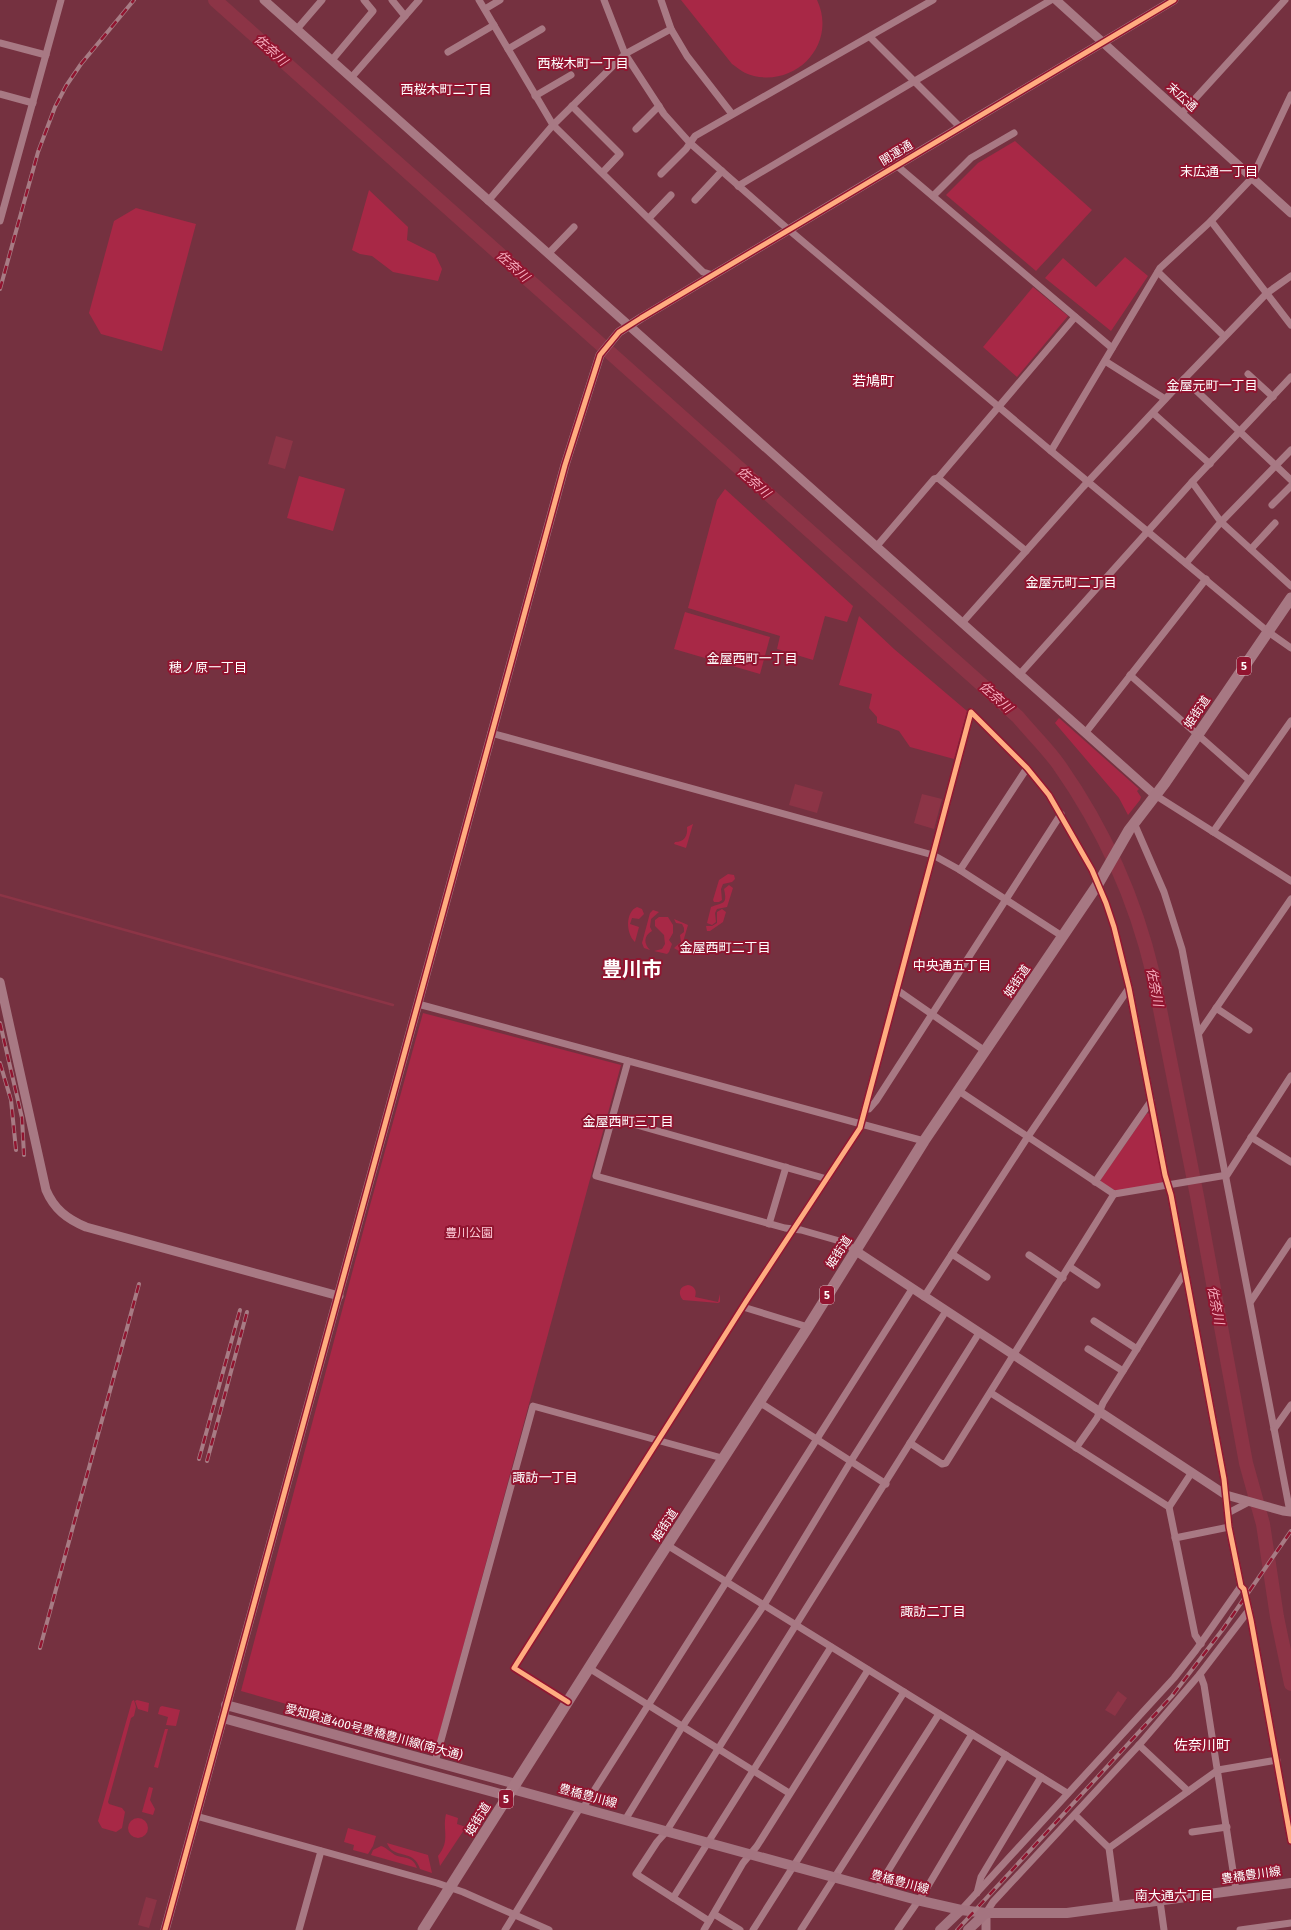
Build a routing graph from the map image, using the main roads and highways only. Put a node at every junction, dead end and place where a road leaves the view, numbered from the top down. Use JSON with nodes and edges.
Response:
{"nodes":[{"id":1,"x":1291,"y":598,"type":"edge"},
{"id":2,"x":226,"y":1704,"type":"road end"},
{"id":3,"x":223,"y":1718,"type":"road end"},
{"id":4,"x":512,"y":1789,"type":"junction"},
{"id":5,"x":1291,"y":1883,"type":"edge"},
{"id":6,"x":961,"y":1910,"type":"junction"},
{"id":7,"x":986,"y":1913,"type":"junction"},
{"id":8,"x":423,"y":1930,"type":"edge"},
{"id":9,"x":940,"y":1930,"type":"edge"},
{"id":10,"x":968,"y":1930,"type":"edge"}],
"edges":[{"from":1,"to":4,"type":"main road","name":"姫街道","number":"5"},
{"from":2,"to":4,"type":"main road","name":"愛知県道400号豊橋豊川線(南大通)"},
{"from":3,"to":4,"type":"main road"},
{"from":4,"to":6,"type":"main road","name":"豊橋豊川線"},
{"from":4,"to":8,"type":"main road","name":"姫街道","number":"5"},
{"from":5,"to":7,"type":"main road","name":"豊橋豊川線"},
{"from":6,"to":7,"type":"main road","name":"豊橋豊川線"},
{"from":6,"to":9,"type":"main road"},
{"from":7,"to":10,"type":"main road"}]}
